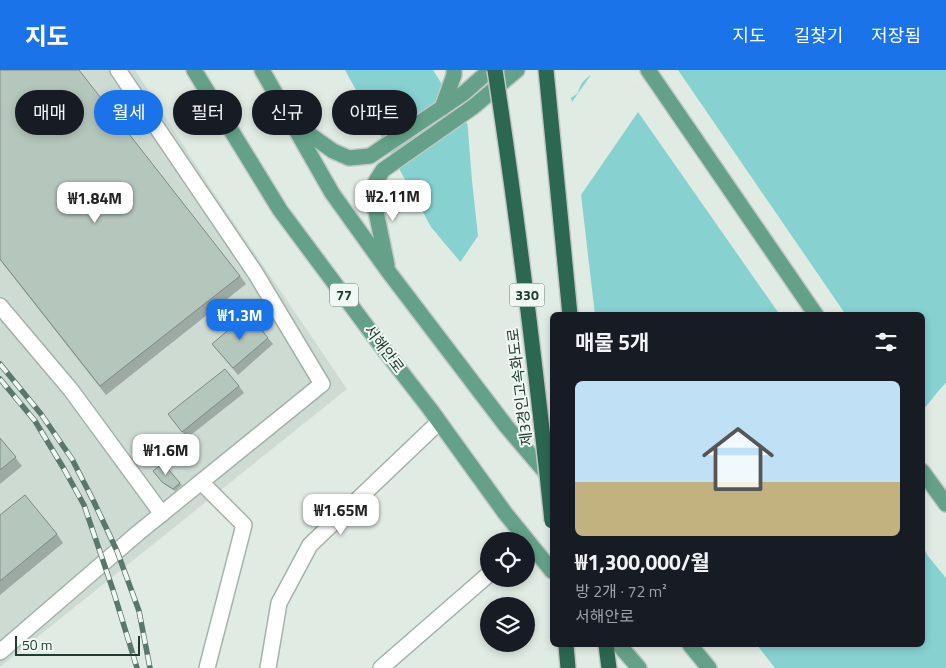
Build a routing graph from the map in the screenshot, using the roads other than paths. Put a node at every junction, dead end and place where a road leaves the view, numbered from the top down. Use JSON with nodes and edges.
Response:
{"nodes":[{"id":1,"x":118,"y":70,"type":"edge"},
{"id":2,"x":194,"y":70,"type":"edge"},
{"id":3,"x":262,"y":70,"type":"edge"},
{"id":4,"x":454,"y":70,"type":"edge"},
{"id":5,"x":490,"y":70,"type":"edge"},
{"id":6,"x":496,"y":70,"type":"edge"},
{"id":7,"x":517,"y":70,"type":"edge"},
{"id":8,"x":546,"y":70,"type":"edge"},
{"id":9,"x":648,"y":70,"type":"edge"},
{"id":10,"x":273,"y":90,"type":"edge"},
{"id":11,"x":442,"y":108,"type":"junction"},
{"id":12,"x":299,"y":135,"type":"edge"},
{"id":13,"x":311,"y":135,"type":"edge"},
{"id":14,"x":388,"y":271,"type":"junction"},
{"id":15,"x":0,"y":306,"type":"edge"},
{"id":16,"x":570,"y":312,"type":"edge"},
{"id":17,"x":814,"y":312,"type":"edge"},
{"id":18,"x":439,"y":422,"type":"junction"},
{"id":19,"x":925,"y":475,"type":"edge"},
{"id":20,"x":550,"y":480,"type":"edge"},
{"id":21,"x":201,"y":482,"type":"junction"},
{"id":22,"x":550,"y":502,"type":"edge"},
{"id":23,"x":946,"y":504,"type":"edge"},
{"id":24,"x":162,"y":514,"type":"junction"},
{"id":25,"x":520,"y":532,"type":"edge"},
{"id":26,"x":535,"y":551,"type":"edge"},
{"id":27,"x":550,"y":569,"type":"edge"},
{"id":28,"x":480,"y":582,"type":"edge"},
{"id":29,"x":566,"y":647,"type":"edge"},
{"id":30,"x":606,"y":647,"type":"edge"},
{"id":31,"x":621,"y":647,"type":"edge"},
{"id":32,"x":692,"y":647,"type":"edge"},
{"id":33,"x":0,"y":652,"type":"edge"},
{"id":34,"x":207,"y":668,"type":"edge"},
{"id":35,"x":268,"y":668,"type":"edge"},
{"id":36,"x":382,"y":668,"type":"edge"},
{"id":37,"x":568,"y":668,"type":"edge"},
{"id":38,"x":609,"y":668,"type":"edge"},
{"id":39,"x":639,"y":668,"type":"edge"},
{"id":40,"x":709,"y":668,"type":"edge"}],
"edges":[{"from":1,"to":21,"type":"street"},
{"from":2,"to":18,"type":"main road","name":"서해안로","number":"77"},
{"from":3,"to":10,"type":"main road"},
{"from":4,"to":11,"type":"main road"},
{"from":5,"to":11,"type":"main road"},
{"from":6,"to":22,"type":"highway","name":"제3경인고속화도로","number":"330","bridge":true},
{"from":7,"to":14,"type":"main road"},
{"from":8,"to":16,"type":"highway","number":"330"},
{"from":9,"to":17,"type":"main road"},
{"from":11,"to":13,"type":"main road"},
{"from":12,"to":14,"type":"main road"},
{"from":14,"to":20,"type":"main road"},
{"from":15,"to":24,"type":"street"},
{"from":18,"to":25,"type":"main road","name":"서해안로","number":"77"},
{"from":18,"to":35,"type":"street"},
{"from":19,"to":23,"type":"main road"},
{"from":21,"to":24,"type":"street"},
{"from":21,"to":34,"type":"street"},
{"from":24,"to":33,"type":"street"},
{"from":26,"to":27,"type":"main road","name":"서해안로","number":"77"},
{"from":28,"to":36,"type":"street"},
{"from":29,"to":37,"type":"highway"},
{"from":30,"to":38,"type":"highway"},
{"from":31,"to":39,"type":"main road"},
{"from":32,"to":40,"type":"main road"}]}
